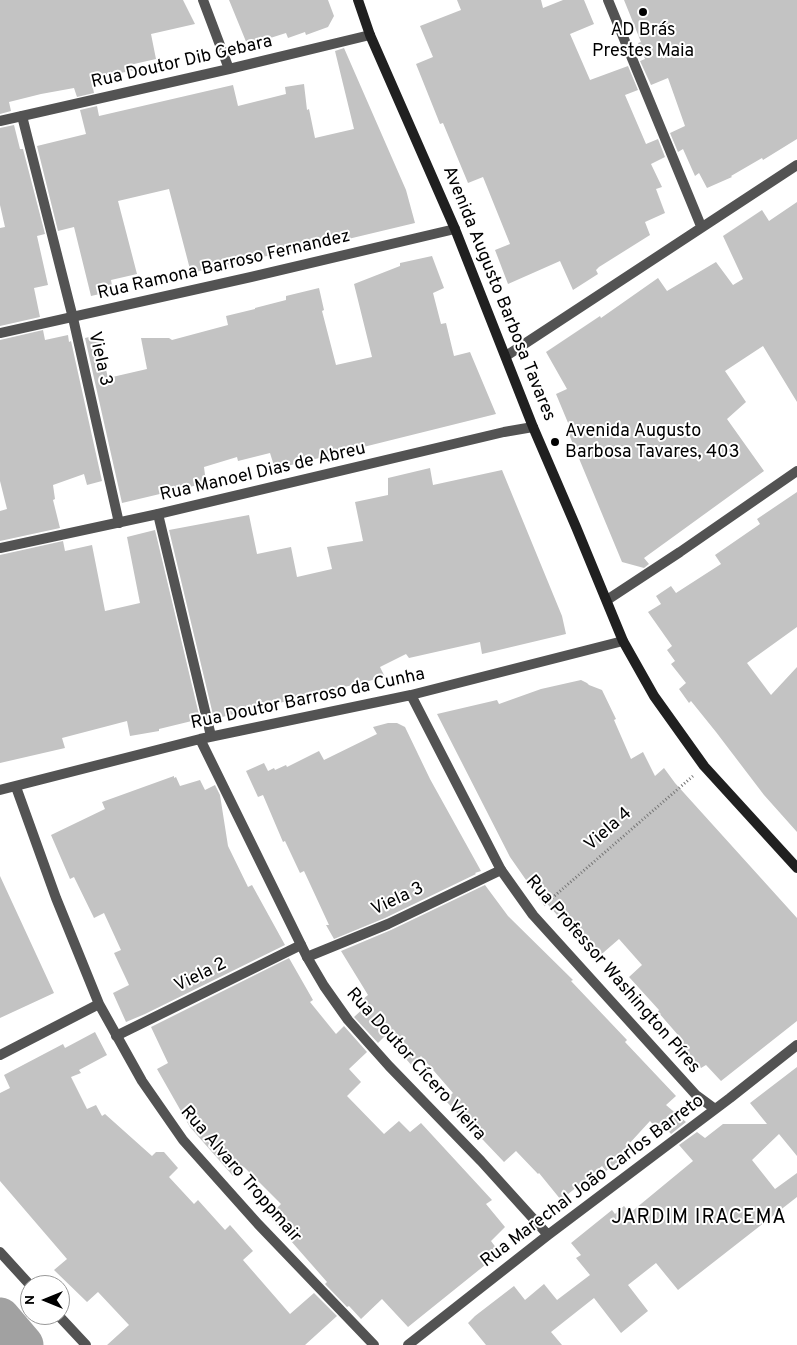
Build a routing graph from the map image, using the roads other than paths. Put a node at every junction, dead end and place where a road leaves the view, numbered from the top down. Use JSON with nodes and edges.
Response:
{"nodes":[{"id":1,"x":203,"y":0,"type":"edge"},
{"id":2,"x":358,"y":0,"type":"edge"},
{"id":3,"x":608,"y":0,"type":"edge"},
{"id":4,"x":370,"y":35,"type":"junction"},
{"id":5,"x":229,"y":69,"type":"junction"},
{"id":6,"x":22,"y":116,"type":"junction"},
{"id":7,"x":0,"y":121,"type":"edge"},
{"id":8,"x":797,"y":165,"type":"edge"},
{"id":9,"x":701,"y":226,"type":"junction"},
{"id":10,"x":455,"y":229,"type":"junction"},
{"id":11,"x":73,"y":318,"type":"junction"},
{"id":12,"x":0,"y":334,"type":"edge"},
{"id":13,"x":506,"y":356,"type":"junction"},
{"id":14,"x":533,"y":427,"type":"junction"},
{"id":15,"x":797,"y":471,"type":"edge"},
{"id":16,"x":158,"y":514,"type":"junction"},
{"id":17,"x":119,"y":523,"type":"junction"},
{"id":18,"x":0,"y":548,"type":"edge"},
{"id":19,"x":607,"y":600,"type":"junction"},
{"id":20,"x":623,"y":641,"type":"junction"},
{"id":21,"x":412,"y":695,"type":"junction"},
{"id":22,"x":211,"y":736,"type":"junction"},
{"id":23,"x":200,"y":739,"type":"junction"},
{"id":24,"x":16,"y":787,"type":"junction"},
{"id":25,"x":0,"y":790,"type":"edge"},
{"id":26,"x":797,"y":868,"type":"edge"},
{"id":27,"x":501,"y":870,"type":"junction"},
{"id":28,"x":302,"y":945,"type":"junction"},
{"id":29,"x":307,"y":957,"type":"junction"},
{"id":30,"x":99,"y":1004,"type":"junction"},
{"id":31,"x":116,"y":1036,"type":"junction"},
{"id":32,"x":797,"y":1045,"type":"edge"},
{"id":33,"x":0,"y":1055,"type":"edge"},
{"id":34,"x":715,"y":1109,"type":"junction"},
{"id":35,"x":548,"y":1235,"type":"junction"},
{"id":36,"x":0,"y":1252,"type":"edge"},
{"id":37,"x":21,"y":1275,"type":"edge"},
{"id":38,"x":67,"y":1325,"type":"edge"},
{"id":39,"x":86,"y":1345,"type":"edge"},
{"id":40,"x":374,"y":1345,"type":"edge"},
{"id":41,"x":408,"y":1345,"type":"edge"}],
"edges":[{"from":1,"to":5,"type":"street"},
{"from":2,"to":4,"type":"street","name":"Avenida Augusto Barbosa Tavares"},
{"from":3,"to":9,"type":"street"},
{"from":4,"to":5,"type":"street","name":"Rua Doutor Dib Gebara"},
{"from":4,"to":10,"type":"street","name":"Avenida Augusto Barbosa Tavares"},
{"from":5,"to":6,"type":"street","name":"Rua Doutor Dib Gebara"},
{"from":6,"to":7,"type":"street","name":"Rua Doutor Dib Gebara"},
{"from":6,"to":11,"type":"street","name":"Viela 3"},
{"from":8,"to":9,"type":"street"},
{"from":9,"to":13,"type":"street"},
{"from":10,"to":11,"type":"street","name":"Rua Ramona Barroso Fernandez"},
{"from":10,"to":13,"type":"street","name":"Avenida Augusto Barbosa Tavares"},
{"from":11,"to":12,"type":"street","name":"Rua Ramona Barroso Fernandez"},
{"from":11,"to":17,"type":"street","name":"Viela 3"},
{"from":13,"to":14,"type":"street","name":"Avenida Augusto Barbosa Tavares"},
{"from":14,"to":16,"type":"street","name":"Rua Manoel Dias de Abreu"},
{"from":14,"to":19,"type":"street","name":"Avenida Augusto Barbosa Tavares"},
{"from":15,"to":19,"type":"street"},
{"from":16,"to":17,"type":"street","name":"Rua Manoel Dias de Abreu"},
{"from":16,"to":22,"type":"street"},
{"from":17,"to":18,"type":"street","name":"Rua Manoel Dias de Abreu"},
{"from":19,"to":20,"type":"street","name":"Avenida Augusto Barbosa Tavares"},
{"from":20,"to":21,"type":"street","name":"Rua Doutor Barroso da Cunha"},
{"from":20,"to":26,"type":"street","name":"Avenida Augusto Barbosa Tavares"},
{"from":21,"to":22,"type":"street","name":"Rua Doutor Barroso da Cunha"},
{"from":21,"to":27,"type":"street","name":"Rua Professor Washington Píres"},
{"from":22,"to":23,"type":"street","name":"Rua Doutor Barroso da Cunha"},
{"from":23,"to":24,"type":"street","name":"Rua Doutor Barroso da Cunha"},
{"from":23,"to":28,"type":"street","name":"Rua Doutor Cícero Vieira"},
{"from":24,"to":25,"type":"street","name":"Rua Doutor Barroso da Cunha"},
{"from":24,"to":30,"type":"street","name":"Rua Alvaro Troppmair"},
{"from":27,"to":29,"type":"street","name":"Viela 3"},
{"from":27,"to":34,"type":"street","name":"Rua Professor Washington Píres"},
{"from":28,"to":29,"type":"street","name":"Rua Doutor Cícero Vieira"},
{"from":28,"to":31,"type":"street","name":"Viela 2"},
{"from":29,"to":35,"type":"street","name":"Rua Doutor Cícero Vieira"},
{"from":30,"to":31,"type":"street","name":"Rua Alvaro Troppmair"},
{"from":30,"to":33,"type":"street"},
{"from":31,"to":40,"type":"street","name":"Rua Alvaro Troppmair"},
{"from":32,"to":34,"type":"street","name":"Rua Marechal João Carlos Barreto"},
{"from":34,"to":35,"type":"street","name":"Rua Marechal João Carlos Barreto"},
{"from":35,"to":41,"type":"street","name":"Rua Marechal João Carlos Barreto"},
{"from":36,"to":37,"type":"street"},
{"from":38,"to":39,"type":"street"}]}
